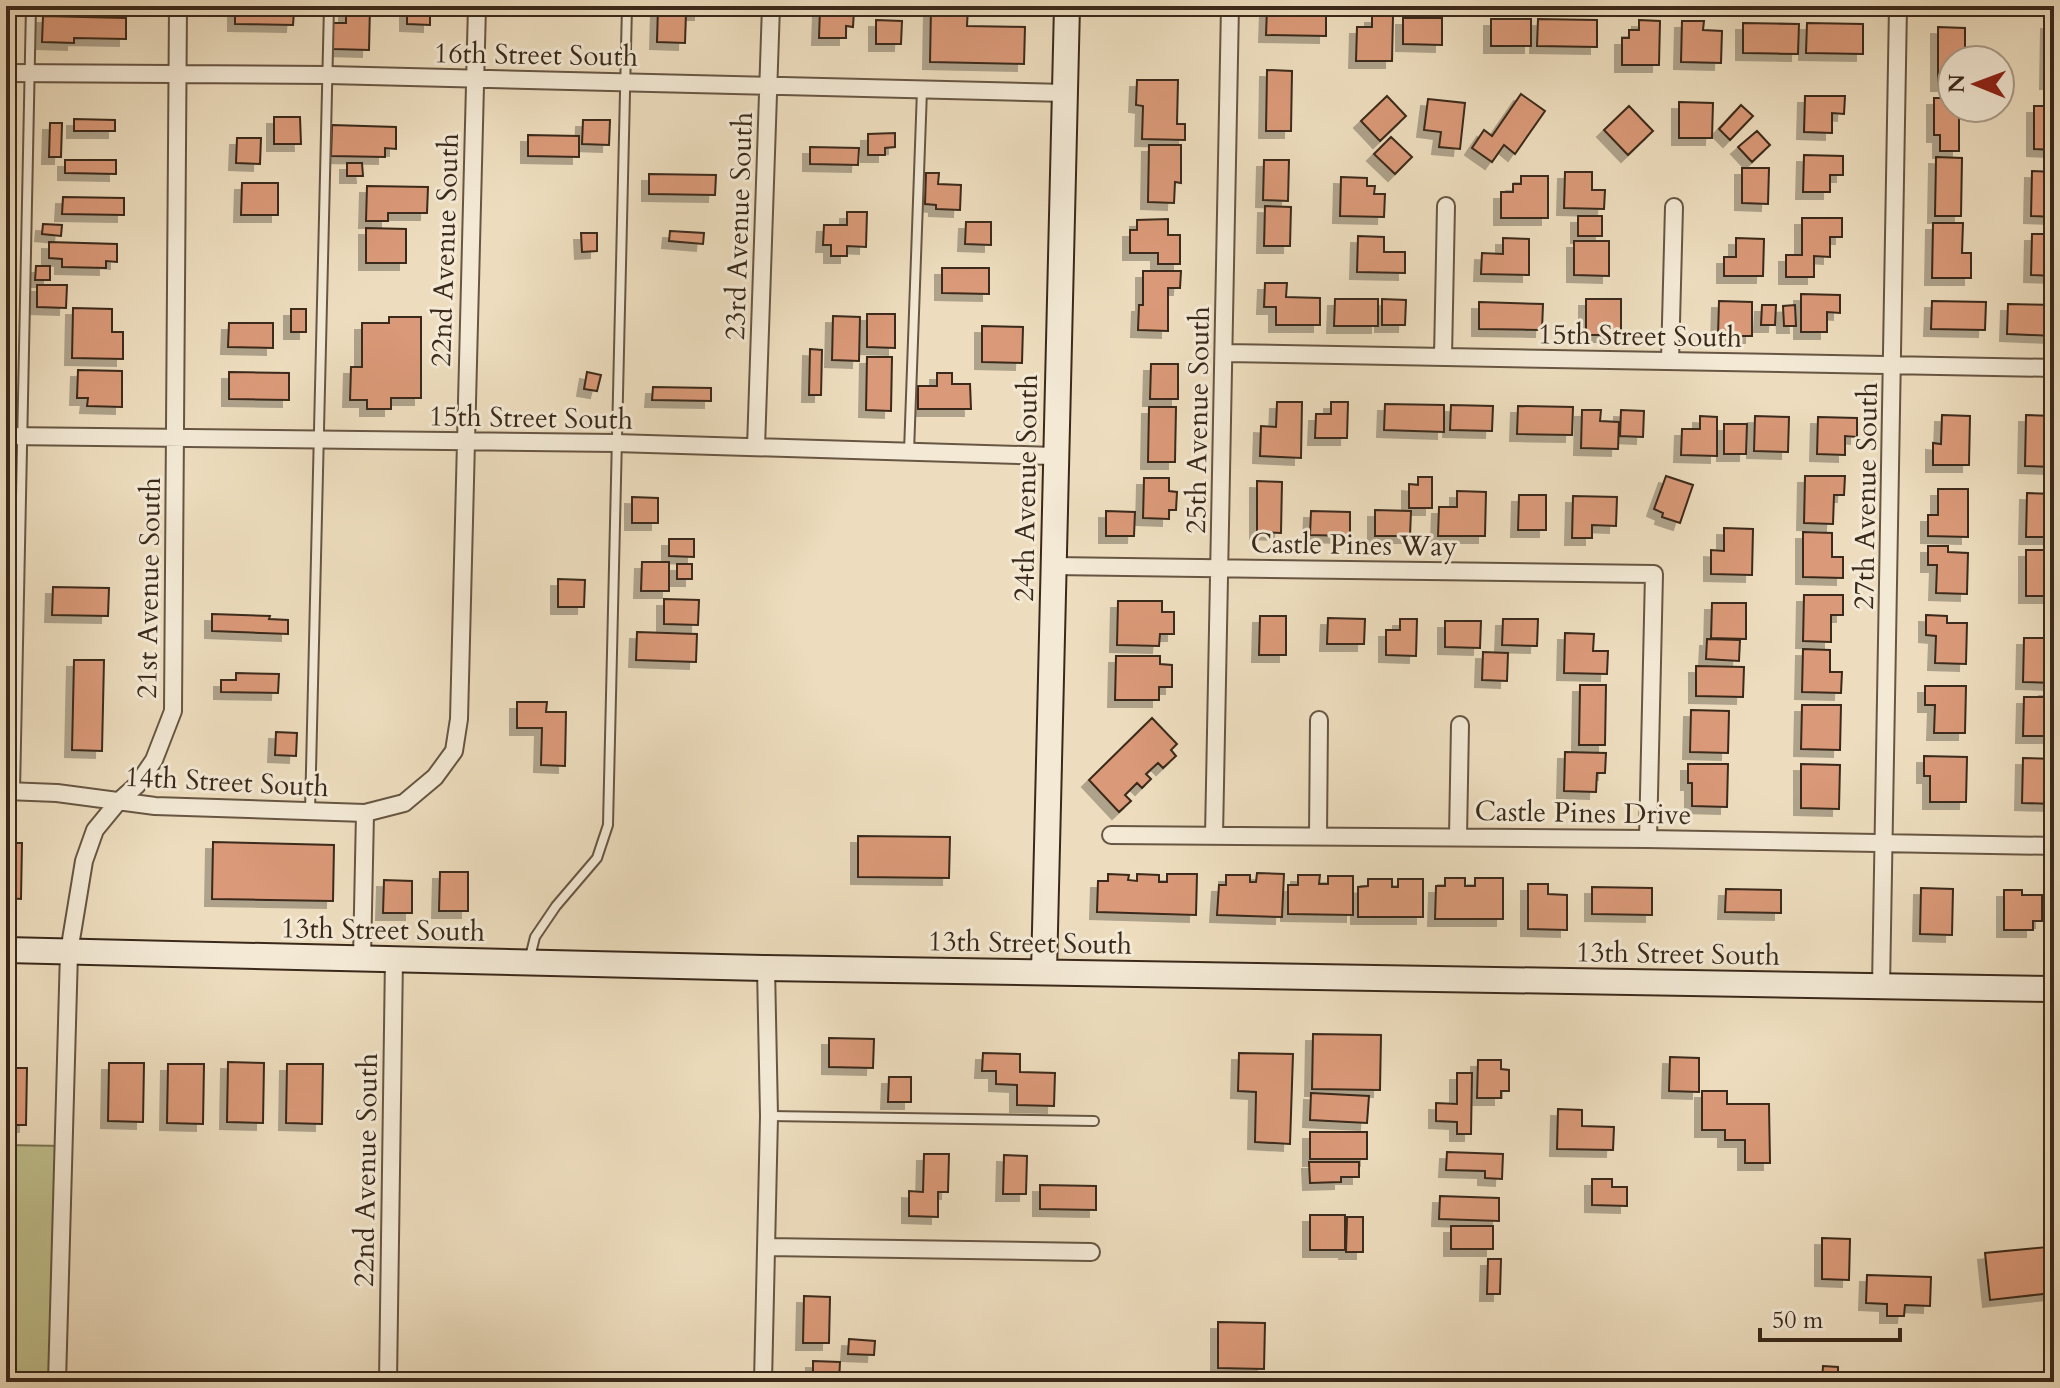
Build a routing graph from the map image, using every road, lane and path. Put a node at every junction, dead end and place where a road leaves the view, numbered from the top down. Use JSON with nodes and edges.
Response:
{"nodes":[{"id":1,"x":31,"y":6,"type":"edge"},
{"id":2,"x":178,"y":6,"type":"edge"},
{"id":3,"x":329,"y":6,"type":"edge"},
{"id":4,"x":477,"y":6,"type":"edge"},
{"id":5,"x":627,"y":6,"type":"edge"},
{"id":6,"x":771,"y":6,"type":"edge"},
{"id":7,"x":1067,"y":6,"type":"edge"},
{"id":8,"x":1230,"y":6,"type":"edge"},
{"id":9,"x":1898,"y":6,"type":"edge"},
{"id":10,"x":6,"y":73,"type":"edge"},
{"id":11,"x":30,"y":73,"type":"junction"},
{"id":12,"x":177,"y":74,"type":"junction"},
{"id":13,"x":328,"y":75,"type":"junction"},
{"id":14,"x":475,"y":78,"type":"junction"},
{"id":15,"x":625,"y":81,"type":"junction"},
{"id":16,"x":769,"y":85,"type":"junction"},
{"id":17,"x":922,"y":89,"type":"junction"},
{"id":18,"x":1065,"y":93,"type":"junction"},
{"id":19,"x":1446,"y":206,"type":"dead end"},
{"id":20,"x":1674,"y":207,"type":"dead end"},
{"id":21,"x":1224,"y":353,"type":"junction"},
{"id":22,"x":1443,"y":357,"type":"junction"},
{"id":23,"x":1670,"y":361,"type":"junction"},
{"id":24,"x":1893,"y":365,"type":"junction"},
{"id":25,"x":2054,"y":368,"type":"edge"},
{"id":26,"x":14,"y":436,"type":"edge"},
{"id":27,"x":175,"y":439,"type":"junction"},
{"id":28,"x":317,"y":441,"type":"junction"},
{"id":29,"x":464,"y":442,"type":"junction"},
{"id":30,"x":615,"y":443,"type":"junction"},
{"id":31,"x":756,"y":447,"type":"junction"},
{"id":32,"x":909,"y":453,"type":"junction"},
{"id":33,"x":1054,"y":456,"type":"junction"},
{"id":34,"x":1053,"y":566,"type":"junction"},
{"id":35,"x":1219,"y":569,"type":"junction"},
{"id":36,"x":1319,"y":720,"type":"dead end"},
{"id":37,"x":1460,"y":725,"type":"dead end"},
{"id":38,"x":435,"y":777,"type":"joint"},
{"id":39,"x":11,"y":791,"type":"edge"},
{"id":40,"x":118,"y":802,"type":"junction"},
{"id":41,"x":310,"y":812,"type":"junction"},
{"id":42,"x":365,"y":813,"type":"junction"},
{"id":43,"x":1111,"y":835,"type":"dead end"},
{"id":44,"x":1214,"y":836,"type":"junction"},
{"id":45,"x":1318,"y":836,"type":"junction"},
{"id":46,"x":1458,"y":837,"type":"junction"},
{"id":47,"x":1648,"y":839,"type":"junction"},
{"id":48,"x":1885,"y":843,"type":"junction"},
{"id":49,"x":2054,"y":846,"type":"edge"},
{"id":50,"x":6,"y":950,"type":"edge"},
{"id":51,"x":69,"y":952,"type":"junction"},
{"id":52,"x":362,"y":958,"type":"junction"},
{"id":53,"x":394,"y":958,"type":"junction"},
{"id":54,"x":529,"y":962,"type":"junction"},
{"id":55,"x":766,"y":968,"type":"junction"},
{"id":56,"x":1044,"y":972,"type":"junction"},
{"id":57,"x":1881,"y":987,"type":"junction"},
{"id":58,"x":2054,"y":989,"type":"edge"},
{"id":59,"x":769,"y":1116,"type":"junction"},
{"id":60,"x":1094,"y":1121,"type":"dead end"},
{"id":61,"x":767,"y":1247,"type":"junction"},
{"id":62,"x":1091,"y":1252,"type":"dead end"},
{"id":63,"x":57,"y":1382,"type":"edge"},
{"id":64,"x":388,"y":1382,"type":"edge"},
{"id":65,"x":763,"y":1382,"type":"edge"}],
"edges":[{"from":1,"to":11,"type":"lane"},
{"from":2,"to":12,"type":"street","name":"21st Avenue South"},
{"from":3,"to":13,"type":"lane"},
{"from":4,"to":14,"type":"street","name":"22nd Avenue South"},
{"from":5,"to":15,"type":"lane"},
{"from":6,"to":16,"type":"street","name":"23rd Avenue South"},
{"from":7,"to":18,"type":"street","name":"24th Avenue South"},
{"from":8,"to":21,"type":"street","name":"25th Avenue South"},
{"from":9,"to":24,"type":"street","name":"27th Avenue South"},
{"from":10,"to":11,"type":"street","name":"16th Street South"},
{"from":11,"to":12,"type":"street","name":"16th Street South"},
{"from":11,"to":26,"type":"lane"},
{"from":12,"to":13,"type":"street","name":"16th Street South"},
{"from":12,"to":27,"type":"street","name":"21st Avenue South"},
{"from":13,"to":14,"type":"street","name":"16th Street South"},
{"from":13,"to":28,"type":"lane"},
{"from":14,"to":15,"type":"street","name":"16th Street South"},
{"from":14,"to":29,"type":"street","name":"22nd Avenue South"},
{"from":15,"to":16,"type":"street","name":"16th Street South"},
{"from":15,"to":30,"type":"lane"},
{"from":16,"to":17,"type":"street","name":"16th Street South"},
{"from":16,"to":31,"type":"street","name":"23rd Avenue South"},
{"from":17,"to":18,"type":"street","name":"16th Street South"},
{"from":17,"to":32,"type":"lane"},
{"from":18,"to":33,"type":"street","name":"24th Avenue South"},
{"from":19,"to":22,"type":"street"},
{"from":20,"to":23,"type":"street"},
{"from":21,"to":22,"type":"street","name":"15th Street South"},
{"from":21,"to":35,"type":"street","name":"25th Avenue South"},
{"from":22,"to":23,"type":"street","name":"15th Street South"},
{"from":23,"to":24,"type":"street","name":"15th Street South"},
{"from":24,"to":25,"type":"street","name":"15th Street South"},
{"from":24,"to":48,"type":"street","name":"27th Avenue South"},
{"from":26,"to":27,"type":"street","name":"15th Street South"},
{"from":26,"to":39,"type":"lane"},
{"from":27,"to":28,"type":"street","name":"15th Street South"},
{"from":27,"to":40,"type":"street","name":"21st Avenue South"},
{"from":28,"to":29,"type":"street","name":"15th Street South"},
{"from":28,"to":41,"type":"lane"},
{"from":29,"to":30,"type":"street","name":"15th Street South"},
{"from":29,"to":38,"type":"street","name":"22nd Avenue South"},
{"from":30,"to":31,"type":"street","name":"15th Street South"},
{"from":30,"to":54,"type":"lane"},
{"from":31,"to":32,"type":"street","name":"15th Street South"},
{"from":32,"to":33,"type":"street","name":"15th Street South"},
{"from":33,"to":34,"type":"street","name":"24th Avenue South"},
{"from":34,"to":35,"type":"street","name":"Castle Pines Way"},
{"from":34,"to":56,"type":"street","name":"24th Avenue South"},
{"from":35,"to":44,"type":"street","name":"25th Avenue South"},
{"from":35,"to":47,"type":"street","name":"Castle Pines Way"},
{"from":36,"to":45,"type":"street"},
{"from":37,"to":46,"type":"street"},
{"from":38,"to":42,"type":"street","name":"14th Street South"},
{"from":39,"to":40,"type":"street","name":"14th Street South"},
{"from":40,"to":41,"type":"street","name":"14th Street South"},
{"from":40,"to":51,"type":"street","name":"21st Avenue South"},
{"from":41,"to":42,"type":"street","name":"14th Street South"},
{"from":42,"to":52,"type":"street"},
{"from":43,"to":44,"type":"street","name":"Castle Pines Drive"},
{"from":44,"to":45,"type":"street","name":"Castle Pines Drive"},
{"from":45,"to":46,"type":"street","name":"Castle Pines Drive"},
{"from":46,"to":47,"type":"street","name":"Castle Pines Drive"},
{"from":47,"to":48,"type":"street","name":"Castle Pines Drive"},
{"from":48,"to":49,"type":"street","name":"Castle Pines Drive"},
{"from":48,"to":57,"type":"street","name":"27th Avenue South"},
{"from":50,"to":51,"type":"street","name":"13th Street South"},
{"from":51,"to":52,"type":"street","name":"13th Street South"},
{"from":51,"to":63,"type":"street","name":"21st Avenue South"},
{"from":52,"to":53,"type":"street","name":"13th Street South"},
{"from":53,"to":54,"type":"street","name":"13th Street South"},
{"from":53,"to":64,"type":"street","name":"22nd Avenue South"},
{"from":54,"to":55,"type":"street","name":"13th Street South"},
{"from":55,"to":56,"type":"street","name":"13th Street South"},
{"from":55,"to":59,"type":"street"},
{"from":56,"to":57,"type":"street","name":"13th Street South"},
{"from":57,"to":58,"type":"street","name":"13th Street South"},
{"from":59,"to":60,"type":"lane"},
{"from":59,"to":61,"type":"street"},
{"from":61,"to":62,"type":"street"},
{"from":61,"to":65,"type":"street"}]}
